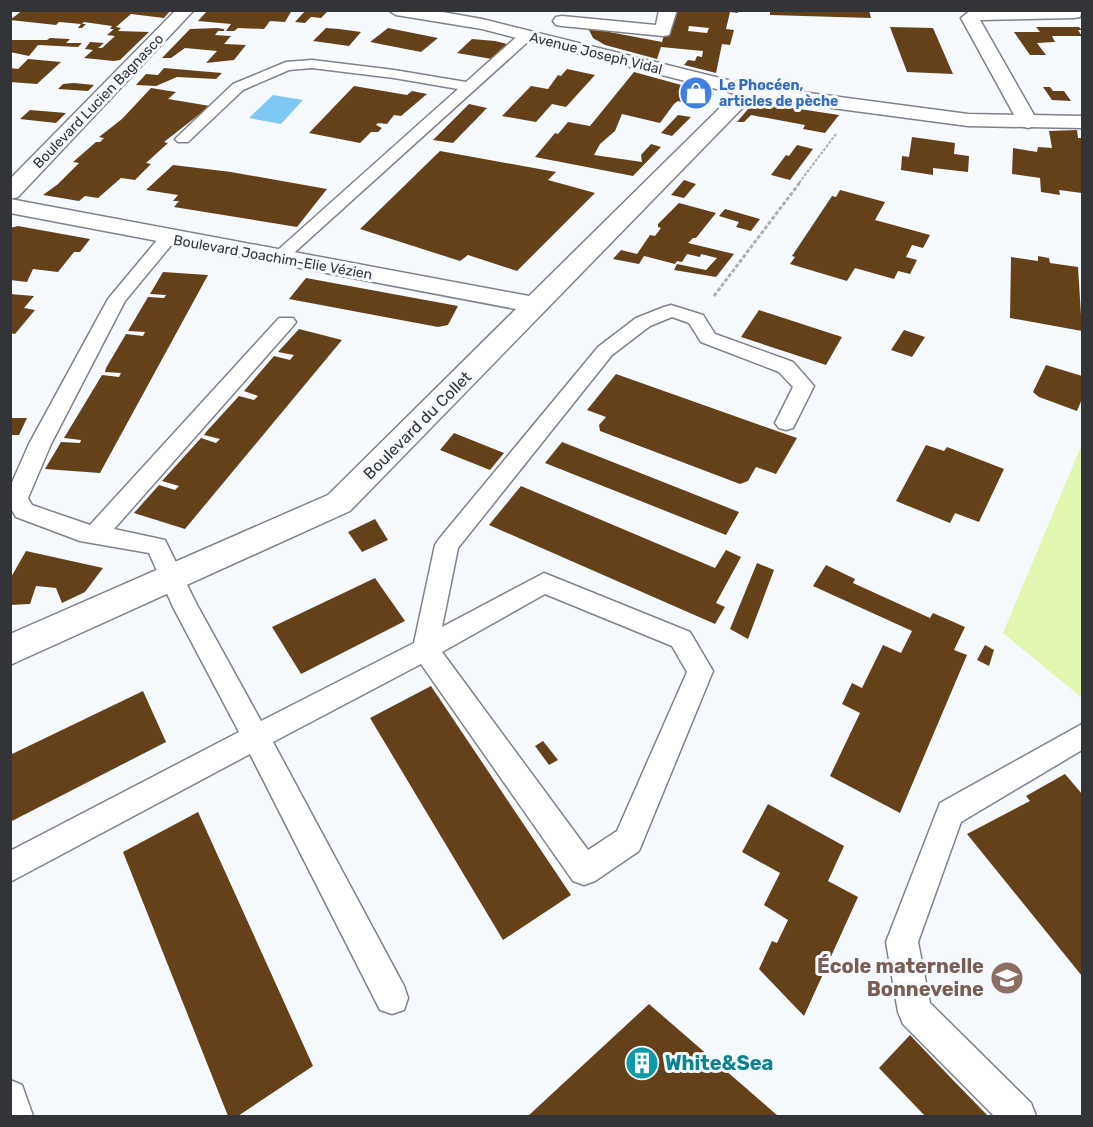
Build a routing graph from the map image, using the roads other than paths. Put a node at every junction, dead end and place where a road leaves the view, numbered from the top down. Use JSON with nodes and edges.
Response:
{"nodes":[{"id":1,"x":186,"y":10,"type":"edge"},
{"id":2,"x":396,"y":10,"type":"edge"},
{"id":3,"x":668,"y":10,"type":"edge"},
{"id":4,"x":1074,"y":10,"type":"edge"},
{"id":5,"x":560,"y":16,"type":"edge"},
{"id":6,"x":527,"y":35,"type":"junction"},
{"id":7,"x":576,"y":48,"type":"junction"},
{"id":8,"x":468,"y":87,"type":"junction"},
{"id":9,"x":748,"y":91,"type":"junction"},
{"id":10,"x":1028,"y":122,"type":"junction"},
{"id":11,"x":1083,"y":122,"type":"edge"},
{"id":12,"x":183,"y":139,"type":"dead end"},
{"id":13,"x":10,"y":192,"type":"edge"},
{"id":14,"x":10,"y":206,"type":"edge"},
{"id":15,"x":169,"y":237,"type":"junction"},
{"id":16,"x":279,"y":257,"type":"junction"},
{"id":17,"x":536,"y":305,"type":"junction"},
{"id":18,"x":286,"y":322,"type":"dead end"},
{"id":19,"x":786,"y":423,"type":"dead end"},
{"id":20,"x":96,"y":534,"type":"junction"},
{"id":21,"x":171,"y":578,"type":"junction"},
{"id":22,"x":425,"y":649,"type":"junction"},
{"id":23,"x":10,"y":650,"type":"edge"},
{"id":24,"x":256,"y":736,"type":"junction"},
{"id":25,"x":1083,"y":736,"type":"edge"},
{"id":26,"x":10,"y":867,"type":"edge"},
{"id":27,"x":392,"y":998,"type":"dead end"},
{"id":28,"x":10,"y":1097,"type":"edge"},
{"id":29,"x":16,"y":1116,"type":"edge"},
{"id":30,"x":1018,"y":1116,"type":"edge"}],
"edges":[{"from":1,"to":13,"type":"street","name":"Boulevard Lucien Bagnasco"},
{"from":2,"to":6,"type":"street","name":"Avenue Joseph Vidal"},
{"from":3,"to":5,"type":"street"},
{"from":4,"to":10,"type":"street"},
{"from":5,"to":7,"type":"street"},
{"from":6,"to":7,"type":"street","name":"Avenue Joseph Vidal"},
{"from":6,"to":8,"type":"lane"},
{"from":7,"to":9,"type":"street","name":"Avenue Joseph Vidal"},
{"from":8,"to":12,"type":"lane"},
{"from":8,"to":16,"type":"lane"},
{"from":9,"to":10,"type":"street","name":"Avenue Joseph Vidal"},
{"from":9,"to":17,"type":"street","name":"Boulevard du Collet"},
{"from":10,"to":11,"type":"street","name":"Avenue Joseph Vidal"},
{"from":14,"to":15,"type":"street","name":"Boulevard Joachim-Elie Vézien"},
{"from":15,"to":16,"type":"street","name":"Boulevard Joachim-Elie Vézien"},
{"from":15,"to":20,"type":"lane"},
{"from":16,"to":17,"type":"street","name":"Boulevard Joachim-Elie Vézien"},
{"from":17,"to":21,"type":"street","name":"Boulevard du Collet"},
{"from":18,"to":20,"type":"lane"},
{"from":19,"to":22,"type":"lane"},
{"from":20,"to":21,"type":"lane"},
{"from":21,"to":23,"type":"street","name":"Boulevard du Collet"},
{"from":21,"to":24,"type":"lane"},
{"from":22,"to":22,"type":"lane"},
{"from":22,"to":24,"type":"lane"},
{"from":24,"to":26,"type":"lane"},
{"from":24,"to":27,"type":"lane"},
{"from":25,"to":30,"type":"lane"},
{"from":28,"to":29,"type":"lane"}]}
